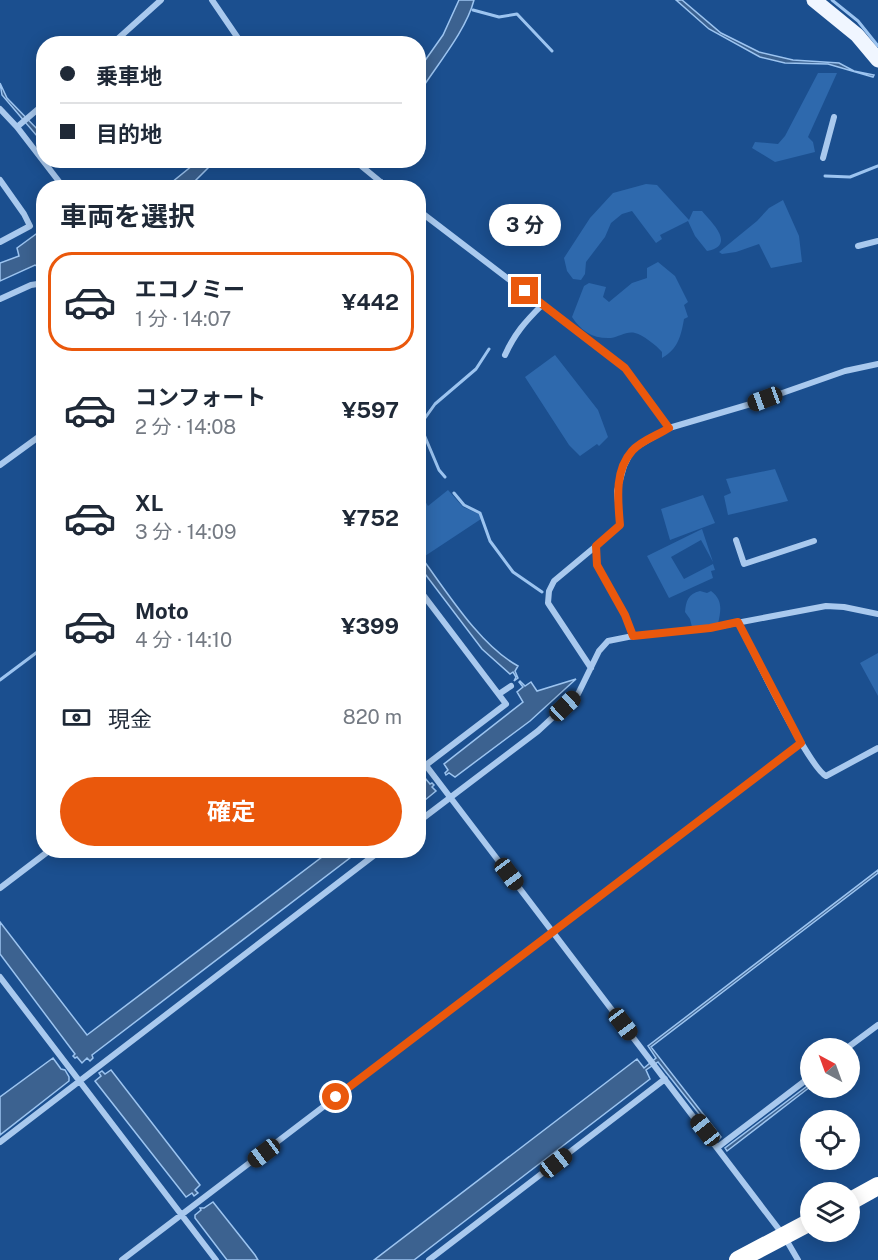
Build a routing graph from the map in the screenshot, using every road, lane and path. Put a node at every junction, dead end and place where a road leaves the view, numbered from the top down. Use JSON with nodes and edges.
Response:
{"nodes":[{"id":1,"x":161,"y":0,"type":"edge"},
{"id":2,"x":212,"y":0,"type":"edge"},
{"id":3,"x":814,"y":0,"type":"edge"},
{"id":4,"x":121,"y":36,"type":"edge"},
{"id":5,"x":237,"y":36,"type":"edge"},
{"id":6,"x":878,"y":60,"type":"edge"},
{"id":7,"x":0,"y":109,"type":"edge"},
{"id":8,"x":36,"y":111,"type":"edge"},
{"id":9,"x":834,"y":117,"type":"dead end"},
{"id":10,"x":17,"y":127,"type":"junction"},
{"id":11,"x":36,"y":152,"type":"edge"},
{"id":12,"x":823,"y":158,"type":"dead end"},
{"id":13,"x":49,"y":168,"type":"edge"},
{"id":14,"x":364,"y":168,"type":"edge"},
{"id":15,"x":0,"y":180,"type":"edge"},
{"id":16,"x":58,"y":180,"type":"edge"},
{"id":17,"x":379,"y":180,"type":"edge"},
{"id":18,"x":426,"y":216,"type":"edge"},
{"id":19,"x":878,"y":241,"type":"edge"},
{"id":20,"x":0,"y":242,"type":"edge"},
{"id":21,"x":858,"y":246,"type":"dead end"},
{"id":22,"x":36,"y":284,"type":"edge"},
{"id":23,"x":0,"y":299,"type":"edge"},
{"id":24,"x":542,"y":305,"type":"junction"},
{"id":25,"x":506,"y":355,"type":"dead end"},
{"id":26,"x":878,"y":364,"type":"edge"},
{"id":27,"x":669,"y":428,"type":"junction"},
{"id":28,"x":36,"y":440,"type":"edge"},
{"id":29,"x":0,"y":465,"type":"edge"},
{"id":30,"x":736,"y":540,"type":"dead end"},
{"id":31,"x":814,"y":541,"type":"dead end"},
{"id":32,"x":596,"y":546,"type":"junction"},
{"id":33,"x":426,"y":598,"type":"edge"},
{"id":34,"x":878,"y":614,"type":"edge"},
{"id":35,"x":738,"y":622,"type":"junction"},
{"id":36,"x":633,"y":636,"type":"junction"},
{"id":37,"x":591,"y":668,"type":"junction"},
{"id":38,"x":511,"y":686,"type":"dead end"},
{"id":39,"x":499,"y":694,"type":"junction"},
{"id":40,"x":801,"y":743,"type":"junction"},
{"id":41,"x":878,"y":748,"type":"edge"},
{"id":42,"x":426,"y":765,"type":"joint"},
{"id":43,"x":451,"y":797,"type":"junction"},
{"id":44,"x":426,"y":816,"type":"edge"},
{"id":45,"x":39,"y":858,"type":"edge"},
{"id":46,"x":371,"y":858,"type":"edge"},
{"id":47,"x":0,"y":888,"type":"edge"},
{"id":48,"x":553,"y":931,"type":"junction"},
{"id":49,"x":0,"y":977,"type":"edge"},
{"id":50,"x":878,"y":1025,"type":"edge"},
{"id":51,"x":860,"y":1038,"type":"edge"},
{"id":52,"x":665,"y":1079,"type":"junction"},
{"id":53,"x":79,"y":1081,"type":"junction"},
{"id":54,"x":800,"y":1085,"type":"edge"},
{"id":55,"x":0,"y":1142,"type":"edge"},
{"id":56,"x":718,"y":1147,"type":"junction"},
{"id":57,"x":878,"y":1186,"type":"edge"},
{"id":58,"x":860,"y":1196,"type":"edge"},
{"id":59,"x":878,"y":1200,"type":"edge"},
{"id":60,"x":860,"y":1209,"type":"edge"},
{"id":61,"x":184,"y":1213,"type":"junction"},
{"id":62,"x":791,"y":1247,"type":"edge"},
{"id":63,"x":122,"y":1260,"type":"edge"},
{"id":64,"x":216,"y":1260,"type":"edge"},
{"id":65,"x":429,"y":1260,"type":"edge"},
{"id":66,"x":738,"y":1260,"type":"edge"},
{"id":67,"x":763,"y":1260,"type":"edge"}],
"edges":[{"from":1,"to":4,"type":"street"},
{"from":2,"to":5,"type":"street"},
{"from":3,"to":6,"type":"main road"},
{"from":7,"to":10,"type":"street"},
{"from":8,"to":10,"type":"street"},
{"from":9,"to":12,"type":"street"},
{"from":10,"to":11,"type":"street"},
{"from":13,"to":16,"type":"street"},
{"from":14,"to":17,"type":"street"},
{"from":15,"to":20,"type":"street"},
{"from":18,"to":24,"type":"street"},
{"from":19,"to":21,"type":"street"},
{"from":22,"to":23,"type":"street"},
{"from":24,"to":25,"type":"street"},
{"from":24,"to":27,"type":"street"},
{"from":26,"to":27,"type":"street"},
{"from":27,"to":32,"type":"street"},
{"from":28,"to":29,"type":"street"},
{"from":30,"to":31,"type":"street"},
{"from":32,"to":36,"type":"street"},
{"from":32,"to":37,"type":"street"},
{"from":33,"to":39,"type":"street"},
{"from":34,"to":35,"type":"street"},
{"from":35,"to":36,"type":"street"},
{"from":35,"to":40,"type":"street"},
{"from":36,"to":37,"type":"street"},
{"from":37,"to":43,"type":"street"},
{"from":38,"to":39,"type":"street"},
{"from":39,"to":42,"type":"street"},
{"from":40,"to":41,"type":"street"},
{"from":40,"to":48,"type":"street"},
{"from":42,"to":43,"type":"street"},
{"from":43,"to":44,"type":"street"},
{"from":43,"to":48,"type":"street"},
{"from":45,"to":47,"type":"street"},
{"from":46,"to":53,"type":"street"},
{"from":48,"to":52,"type":"street"},
{"from":48,"to":61,"type":"street"},
{"from":49,"to":53,"type":"street"},
{"from":50,"to":51,"type":"street"},
{"from":52,"to":56,"type":"street"},
{"from":52,"to":65,"type":"street"},
{"from":53,"to":55,"type":"street"},
{"from":53,"to":61,"type":"street"},
{"from":54,"to":56,"type":"street"},
{"from":56,"to":62,"type":"street"},
{"from":57,"to":58,"type":"highway"},
{"from":59,"to":60,"type":"highway"},
{"from":61,"to":63,"type":"street"},
{"from":61,"to":64,"type":"street"},
{"from":62,"to":66,"type":"highway"},
{"from":62,"to":67,"type":"highway"}]}
